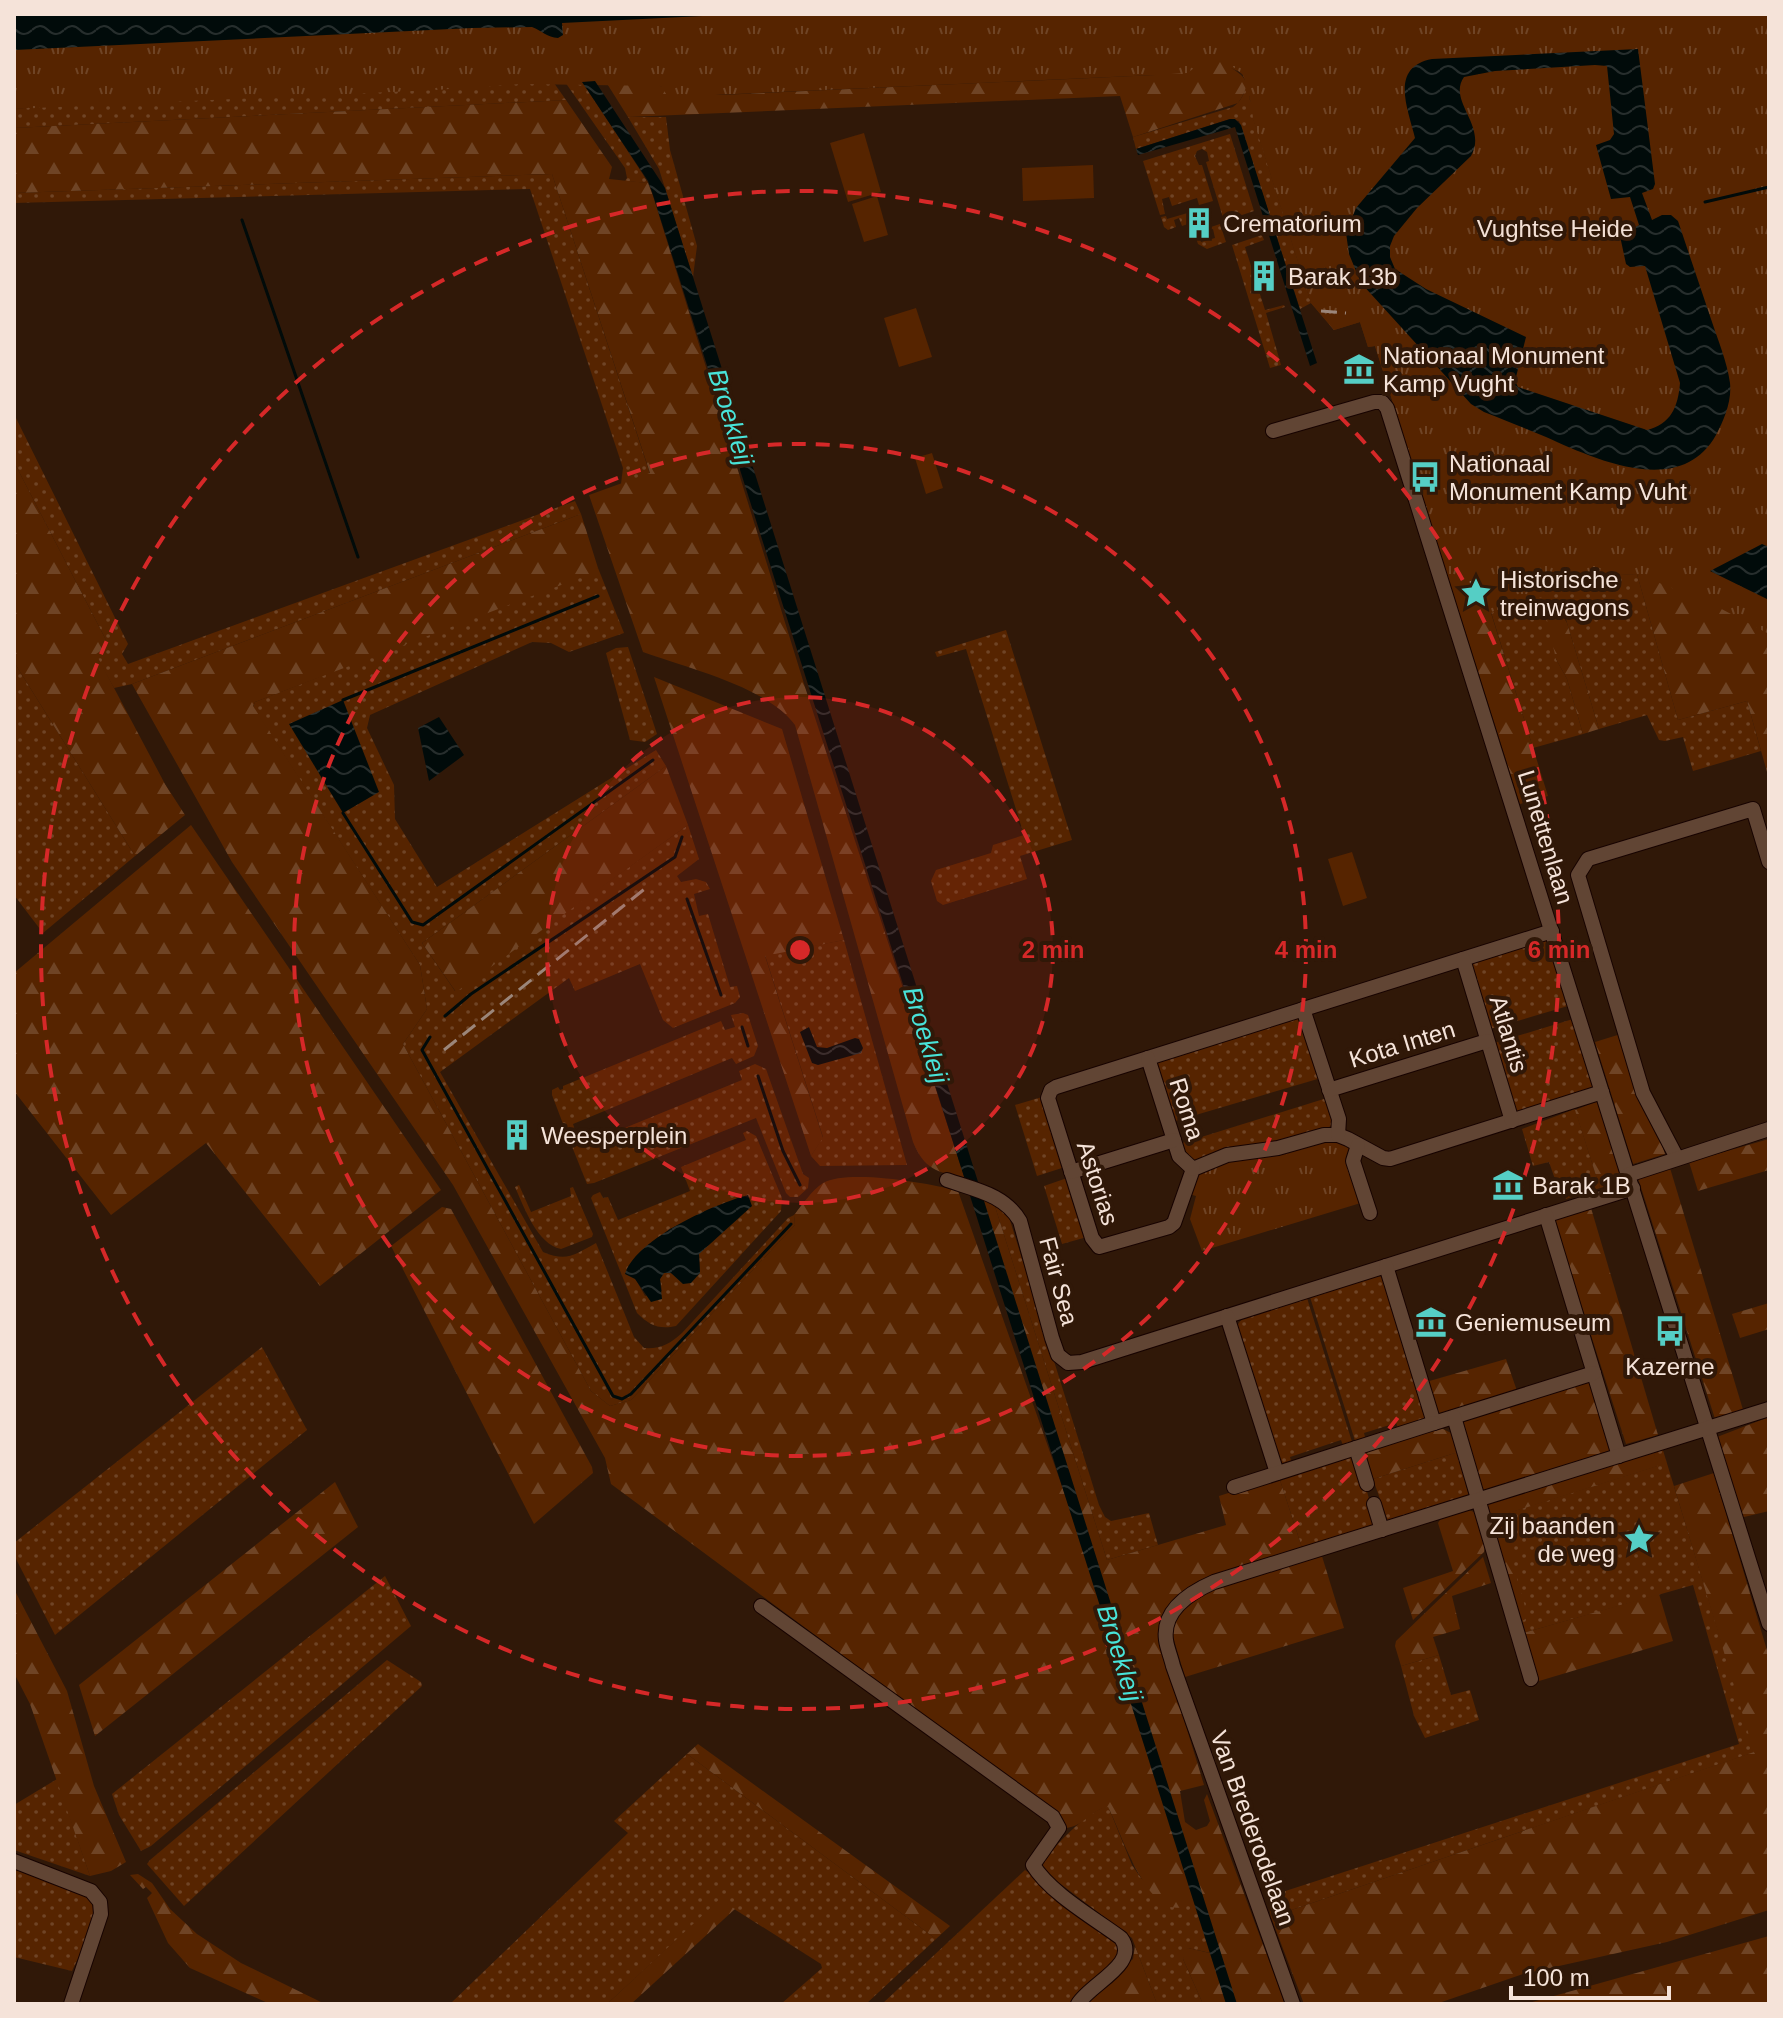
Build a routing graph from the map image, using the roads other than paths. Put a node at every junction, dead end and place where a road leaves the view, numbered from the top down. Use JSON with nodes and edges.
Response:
{"nodes":[{"id":1,"x":1273,"y":431,"type":"dead end"},
{"id":2,"x":1769,"y":862,"type":"edge"},
{"id":3,"x":1552,"y":931,"type":"junction"},
{"id":4,"x":1463,"y":959,"type":"junction"},
{"id":5,"x":1303,"y":1009,"type":"junction"},
{"id":6,"x":1487,"y":1041,"type":"junction"},
{"id":7,"x":1148,"y":1058,"type":"junction"},
{"id":8,"x":1329,"y":1090,"type":"junction"},
{"id":9,"x":1602,"y":1092,"type":"junction"},
{"id":10,"x":1512,"y":1121,"type":"junction"},
{"id":11,"x":1769,"y":1129,"type":"edge"},
{"id":12,"x":1338,"y":1135,"type":"junction"},
{"id":13,"x":1174,"y":1140,"type":"junction"},
{"id":14,"x":1358,"y":1145,"type":"junction"},
{"id":15,"x":1677,"y":1158,"type":"junction"},
{"id":16,"x":1193,"y":1169,"type":"junction"},
{"id":17,"x":1071,"y":1172,"type":"junction"},
{"id":18,"x":1630,"y":1182,"type":"junction"},
{"id":19,"x":954,"y":1183,"type":"dead end"},
{"id":20,"x":1370,"y":1213,"type":"dead end"},
{"id":21,"x":1546,"y":1215,"type":"junction"},
{"id":22,"x":1386,"y":1266,"type":"junction"},
{"id":23,"x":1227,"y":1316,"type":"junction"},
{"id":24,"x":1594,"y":1373,"type":"junction"},
{"id":25,"x":1769,"y":1409,"type":"edge"},
{"id":26,"x":1454,"y":1417,"type":"junction"},
{"id":27,"x":1434,"y":1423,"type":"junction"},
{"id":28,"x":1708,"y":1428,"type":"junction"},
{"id":29,"x":1356,"y":1448,"type":"junction"},
{"id":30,"x":1619,"y":1456,"type":"junction"},
{"id":31,"x":1277,"y":1473,"type":"junction"},
{"id":32,"x":1367,"y":1484,"type":"dead end"},
{"id":33,"x":1234,"y":1487,"type":"dead end"},
{"id":34,"x":1477,"y":1500,"type":"junction"},
{"id":35,"x":1374,"y":1504,"type":"dead end"},
{"id":36,"x":1382,"y":1530,"type":"junction"},
{"id":37,"x":761,"y":1606,"type":"dead end"},
{"id":38,"x":1769,"y":1624,"type":"edge"},
{"id":39,"x":1531,"y":1679,"type":"dead end"},
{"id":40,"x":14,"y":1861,"type":"edge"},
{"id":41,"x":71,"y":2004,"type":"edge"},
{"id":42,"x":1078,"y":2004,"type":"edge"},
{"id":43,"x":1293,"y":2004,"type":"edge"}],
"edges":[{"from":1,"to":3,"type":"street","name":"Lunettenlaan"},
{"from":2,"to":15,"type":"street"},
{"from":3,"to":4,"type":"street","name":"Astorias"},
{"from":3,"to":9,"type":"street","name":"Lunettenlaan"},
{"from":4,"to":5,"type":"street","name":"Astorias"},
{"from":4,"to":6,"type":"street","name":"Atlantis"},
{"from":5,"to":7,"type":"street","name":"Astorias"},
{"from":5,"to":8,"type":"street"},
{"from":6,"to":8,"type":"street","name":"Kota Inten"},
{"from":6,"to":10,"type":"street","name":"Atlantis"},
{"from":7,"to":13,"type":"street","name":"Roma"},
{"from":7,"to":17,"type":"street","name":"Astorias"},
{"from":8,"to":12,"type":"street"},
{"from":9,"to":10,"type":"street"},
{"from":9,"to":18,"type":"street","name":"Lunettenlaan"},
{"from":10,"to":14,"type":"street"},
{"from":11,"to":15,"type":"street"},
{"from":12,"to":14,"type":"street"},
{"from":12,"to":16,"type":"street"},
{"from":13,"to":16,"type":"street","name":"Roma"},
{"from":13,"to":17,"type":"street"},
{"from":14,"to":20,"type":"street"},
{"from":15,"to":18,"type":"street"},
{"from":16,"to":17,"type":"street","name":"Astorias"},
{"from":18,"to":21,"type":"street"},
{"from":18,"to":28,"type":"street","name":"Lunettenlaan"},
{"from":19,"to":23,"type":"street","name":"Fair Sea"},
{"from":21,"to":22,"type":"street"},
{"from":21,"to":24,"type":"street"},
{"from":22,"to":23,"type":"street"},
{"from":22,"to":27,"type":"street"},
{"from":23,"to":31,"type":"street"},
{"from":24,"to":26,"type":"street"},
{"from":24,"to":30,"type":"street"},
{"from":25,"to":28,"type":"street","name":"Van Brederodelaan"},
{"from":26,"to":27,"type":"street"},
{"from":26,"to":34,"type":"street"},
{"from":27,"to":29,"type":"street"},
{"from":28,"to":30,"type":"street","name":"Van Brederodelaan"},
{"from":28,"to":38,"type":"street","name":"Lunettenlaan"},
{"from":29,"to":31,"type":"street"},
{"from":29,"to":32,"type":"street"},
{"from":30,"to":34,"type":"street","name":"Van Brederodelaan"},
{"from":31,"to":33,"type":"street"},
{"from":34,"to":36,"type":"street","name":"Van Brederodelaan"},
{"from":34,"to":39,"type":"street"},
{"from":35,"to":36,"type":"street"},
{"from":36,"to":43,"type":"street","name":"Van Brederodelaan"},
{"from":37,"to":42,"type":"street"},
{"from":40,"to":41,"type":"street"}]}
